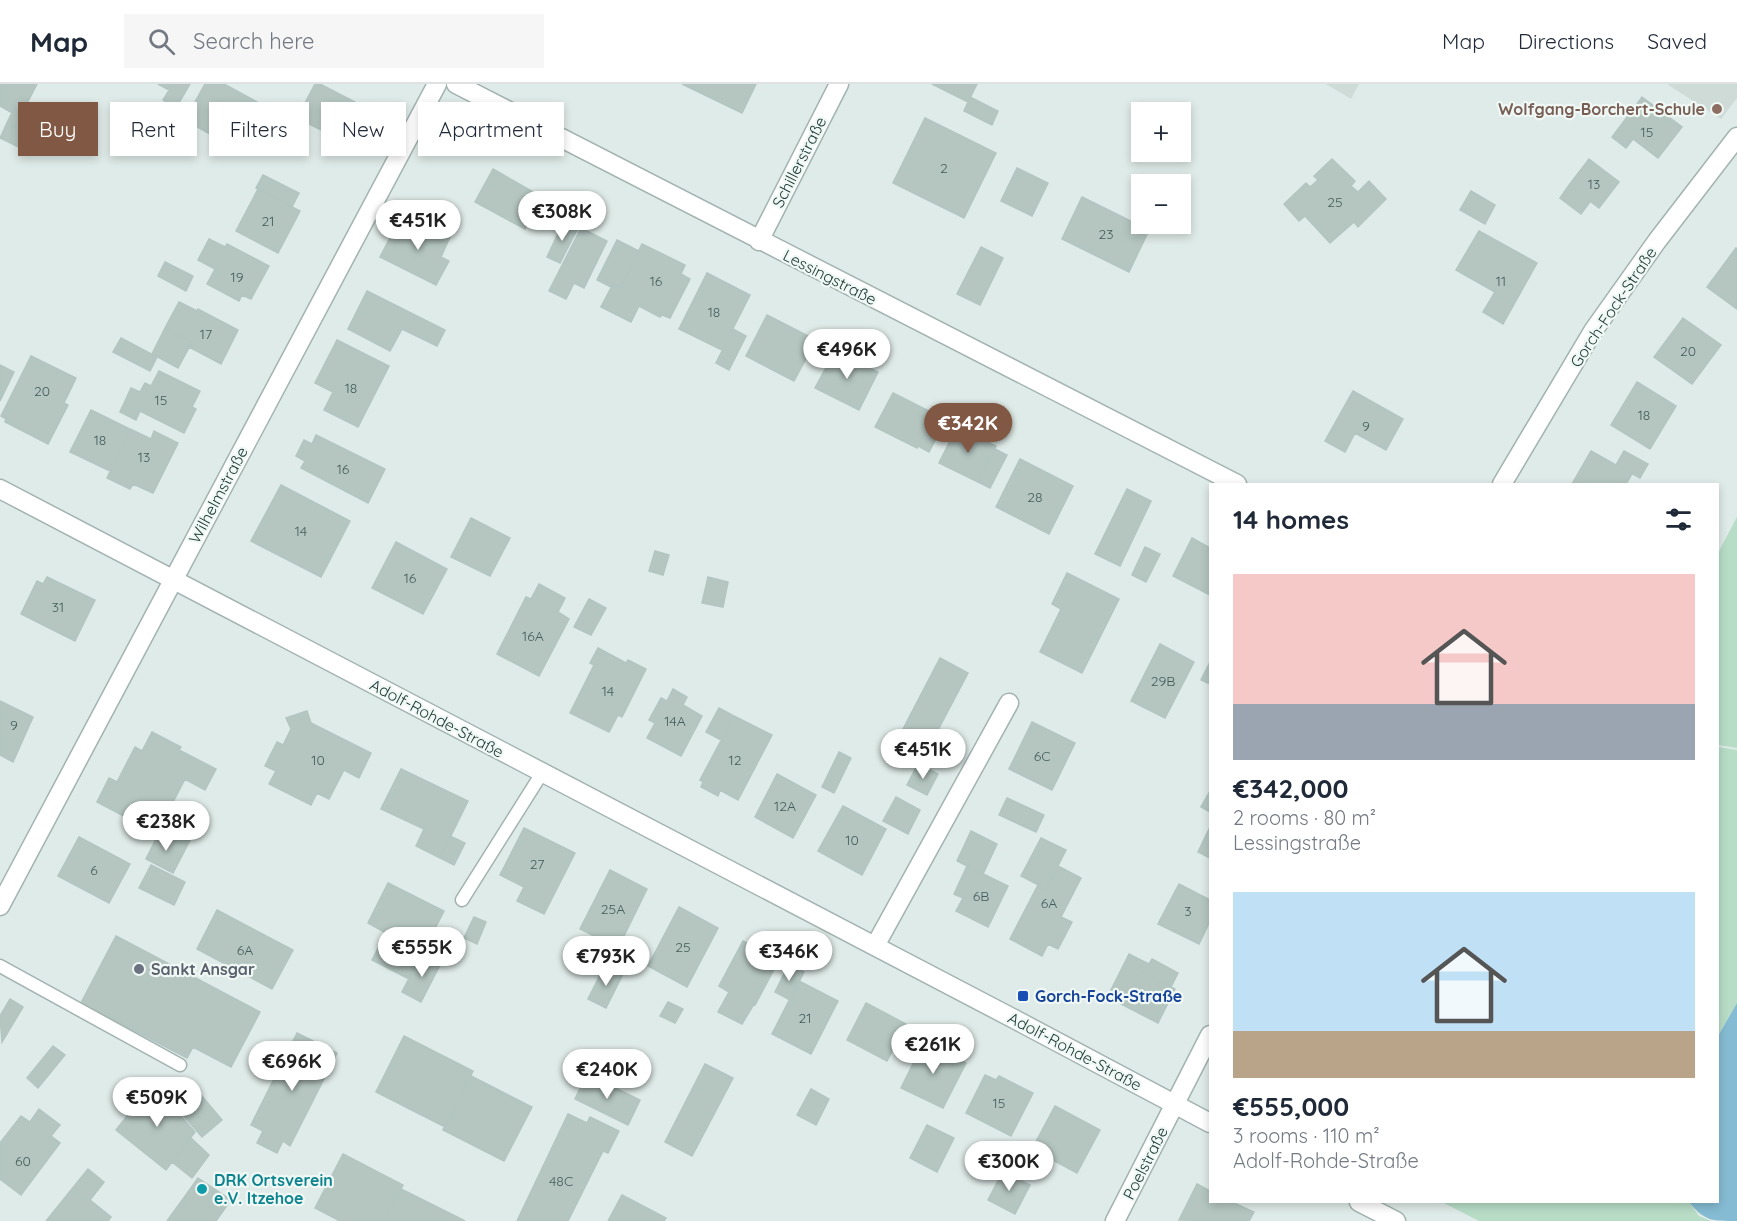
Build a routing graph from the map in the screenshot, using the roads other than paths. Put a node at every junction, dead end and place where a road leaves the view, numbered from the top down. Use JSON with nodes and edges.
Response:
{"nodes":[{"id":1,"x":437,"y":84,"type":"edge"},
{"id":2,"x":456,"y":84,"type":"edge"},
{"id":3,"x":839,"y":84,"type":"edge"},
{"id":4,"x":1737,"y":137,"type":"edge"},
{"id":5,"x":759,"y":241,"type":"junction"},
{"id":6,"x":1235,"y":483,"type":"edge"},
{"id":7,"x":1503,"y":483,"type":"edge"},
{"id":8,"x":0,"y":489,"type":"edge"},
{"id":9,"x":172,"y":580,"type":"junction"},
{"id":10,"x":1009,"y":703,"type":"dead end"},
{"id":11,"x":542,"y":773,"type":"junction"},
{"id":12,"x":462,"y":900,"type":"dead end"},
{"id":13,"x":0,"y":906,"type":"edge"},
{"id":14,"x":875,"y":946,"type":"junction"},
{"id":15,"x":0,"y":966,"type":"edge"},
{"id":16,"x":1209,"y":1037,"type":"edge"},
{"id":17,"x":180,"y":1065,"type":"dead end"},
{"id":18,"x":1174,"y":1104,"type":"junction"},
{"id":19,"x":1209,"y":1122,"type":"edge"},
{"id":20,"x":1361,"y":1203,"type":"edge"},
{"id":21,"x":1115,"y":1221,"type":"edge"},
{"id":22,"x":1396,"y":1221,"type":"edge"}],
"edges":[{"from":1,"to":9,"type":"street","name":"Wilhelmstraße"},
{"from":2,"to":5,"type":"street","name":"Lessingstraße"},
{"from":3,"to":5,"type":"street","name":"Schillerstraße"},
{"from":4,"to":7,"type":"street","name":"Gorch-Fock-Straße"},
{"from":5,"to":6,"type":"street","name":"Lessingstraße"},
{"from":8,"to":9,"type":"street","name":"Adolf-Rohde-Straße"},
{"from":9,"to":11,"type":"street","name":"Adolf-Rohde-Straße"},
{"from":9,"to":13,"type":"street","name":"Wilhelmstraße"},
{"from":10,"to":14,"type":"street"},
{"from":11,"to":12,"type":"lane"},
{"from":11,"to":14,"type":"street","name":"Adolf-Rohde-Straße"},
{"from":14,"to":18,"type":"street","name":"Adolf-Rohde-Straße"},
{"from":15,"to":17,"type":"lane"},
{"from":16,"to":18,"type":"street"},
{"from":18,"to":19,"type":"street","name":"Adolf-Rohde-Straße"},
{"from":18,"to":21,"type":"street","name":"Poelstraße"},
{"from":20,"to":22,"type":"street"}]}
